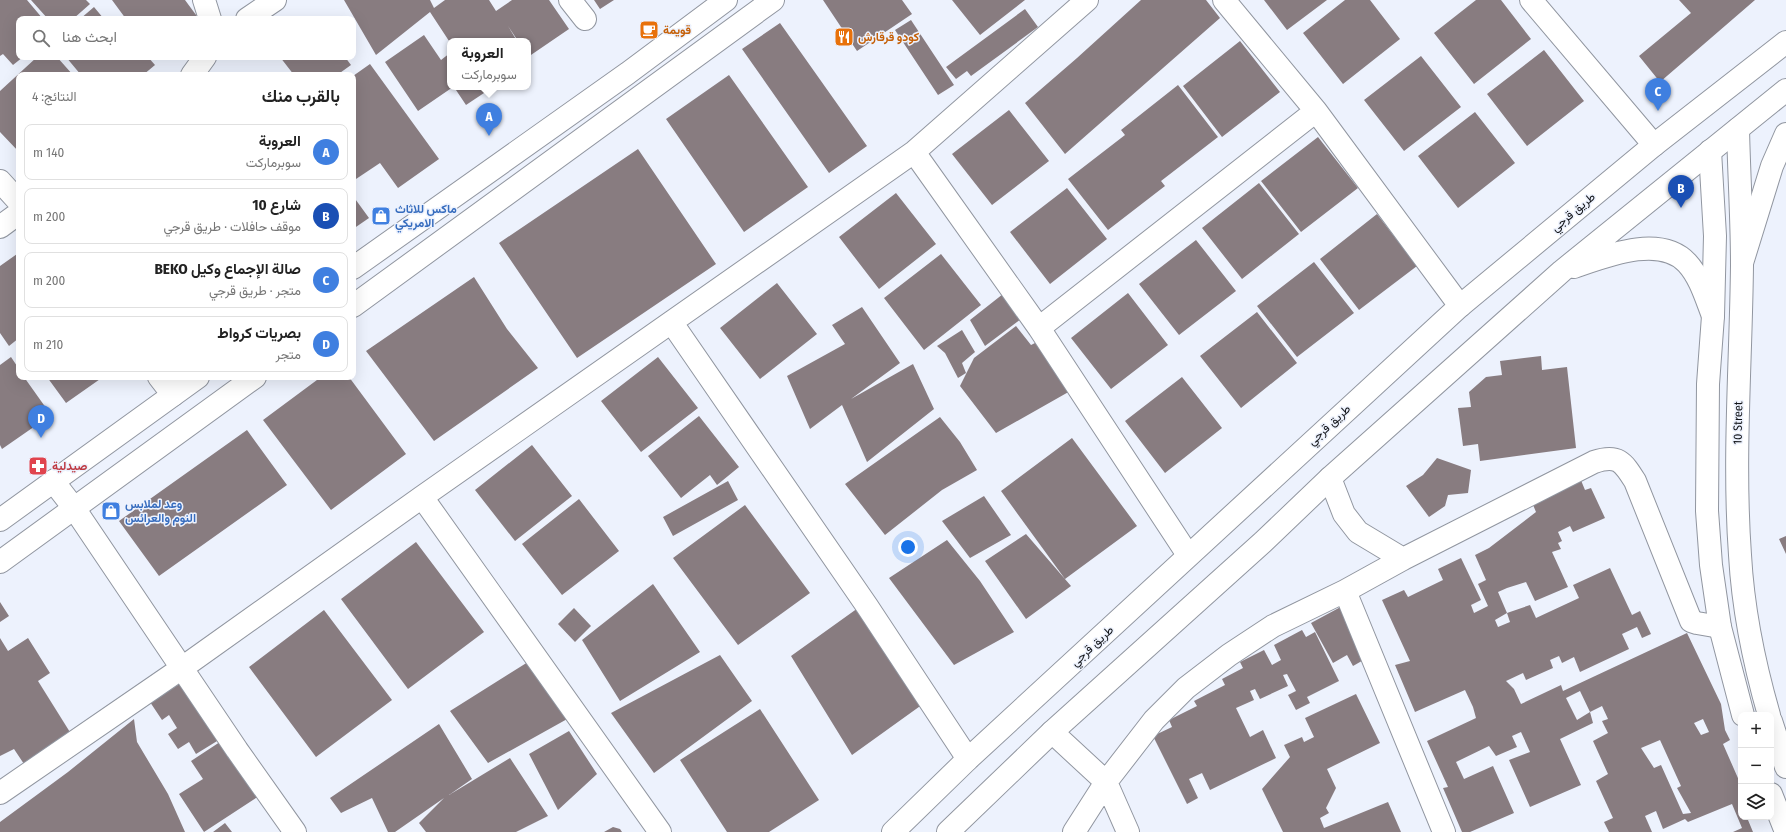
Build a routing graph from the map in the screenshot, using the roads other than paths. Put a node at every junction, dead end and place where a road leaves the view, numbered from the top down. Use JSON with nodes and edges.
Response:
{"nodes":[{"id":1,"x":204,"y":0,"type":"edge"},
{"id":2,"x":275,"y":0,"type":"edge"},
{"id":3,"x":570,"y":0,"type":"edge"},
{"id":4,"x":726,"y":0,"type":"edge"},
{"id":5,"x":773,"y":0,"type":"edge"},
{"id":6,"x":1087,"y":0,"type":"edge"},
{"id":7,"x":1224,"y":0,"type":"edge"},
{"id":8,"x":1531,"y":0,"type":"edge"},
{"id":9,"x":209,"y":16,"type":"edge"},
{"id":10,"x":251,"y":16,"type":"edge"},
{"id":11,"x":585,"y":19,"type":"dead end"},
{"id":12,"x":1786,"y":42,"type":"edge"},
{"id":13,"x":203,"y":60,"type":"edge"},
{"id":14,"x":194,"y":72,"type":"edge"},
{"id":15,"x":1786,"y":90,"type":"edge"},
{"id":16,"x":1316,"y":111,"type":"junction"},
{"id":17,"x":1738,"y":129,"type":"junction"},
{"id":18,"x":1786,"y":134,"type":"edge"},
{"id":19,"x":1654,"y":145,"type":"junction"},
{"id":20,"x":1710,"y":151,"type":"junction"},
{"id":21,"x":914,"y":152,"type":"junction"},
{"id":22,"x":0,"y":181,"type":"edge"},
{"id":23,"x":16,"y":199,"type":"edge"},
{"id":24,"x":16,"y":215,"type":"edge"},
{"id":25,"x":0,"y":227,"type":"edge"},
{"id":26,"x":1742,"y":263,"type":"junction"},
{"id":27,"x":356,"y":266,"type":"edge"},
{"id":28,"x":1562,"y":271,"type":"junction"},
{"id":29,"x":356,"y":304,"type":"edge"},
{"id":30,"x":1460,"y":306,"type":"junction"},
{"id":31,"x":1713,"y":316,"type":"junction"},
{"id":32,"x":672,"y":323,"type":"junction"},
{"id":33,"x":1039,"y":328,"type":"junction"},
{"id":34,"x":161,"y":380,"type":"edge"},
{"id":35,"x":194,"y":380,"type":"edge"},
{"id":36,"x":251,"y":380,"type":"edge"},
{"id":37,"x":173,"y":395,"type":"junction"},
{"id":38,"x":1330,"y":478,"type":"junction"},
{"id":39,"x":53,"y":481,"type":"junction"},
{"id":40,"x":422,"y":497,"type":"junction"},
{"id":41,"x":74,"y":508,"type":"junction"},
{"id":42,"x":0,"y":520,"type":"edge"},
{"id":43,"x":1188,"y":555,"type":"junction"},
{"id":44,"x":1402,"y":559,"type":"junction"},
{"id":45,"x":0,"y":562,"type":"edge"},
{"id":46,"x":1345,"y":591,"type":"junction"},
{"id":47,"x":1720,"y":627,"type":"junction"},
{"id":48,"x":182,"y":668,"type":"junction"},
{"id":49,"x":1741,"y":712,"type":"edge"},
{"id":50,"x":1768,"y":712,"type":"edge"},
{"id":51,"x":1774,"y":730,"type":"edge"},
{"id":52,"x":1052,"y":732,"type":"junction"},
{"id":53,"x":968,"y":759,"type":"junction"},
{"id":54,"x":1786,"y":768,"type":"edge"},
{"id":55,"x":1106,"y":782,"type":"junction"},
{"id":56,"x":0,"y":793,"type":"edge"},
{"id":57,"x":1774,"y":802,"type":"edge"},
{"id":58,"x":295,"y":832,"type":"edge"},
{"id":59,"x":660,"y":832,"type":"edge"},
{"id":60,"x":893,"y":832,"type":"edge"},
{"id":61,"x":948,"y":832,"type":"edge"},
{"id":62,"x":1074,"y":832,"type":"edge"},
{"id":63,"x":1128,"y":832,"type":"edge"},
{"id":64,"x":1444,"y":832,"type":"edge"},
{"id":65,"x":1786,"y":832,"type":"edge"}],
"edges":[{"from":1,"to":9,"type":"main road"},
{"from":2,"to":10,"type":"main road"},
{"from":3,"to":11,"type":"main road"},
{"from":4,"to":27,"type":"main road"},
{"from":5,"to":29,"type":"main road"},
{"from":6,"to":21,"type":"main road"},
{"from":7,"to":16,"type":"main road"},
{"from":8,"to":19,"type":"main road"},
{"from":12,"to":19,"type":"main road","name":"طريق قرجي"},
{"from":13,"to":14,"type":"main road"},
{"from":15,"to":17,"type":"main road"},
{"from":16,"to":30,"type":"main road"},
{"from":16,"to":33,"type":"main road"},
{"from":17,"to":20,"type":"main road"},
{"from":17,"to":26,"type":"main road","name":"10 Street"},
{"from":18,"to":26,"type":"main road"},
{"from":19,"to":30,"type":"main road","name":"طريق قرجي"},
{"from":20,"to":28,"type":"main road"},
{"from":20,"to":31,"type":"main road"},
{"from":21,"to":32,"type":"main road"},
{"from":21,"to":33,"type":"main road"},
{"from":22,"to":23,"type":"main road"},
{"from":24,"to":25,"type":"main road"},
{"from":26,"to":50,"type":"main road","name":"10 Street"},
{"from":28,"to":31,"type":"main road"},
{"from":28,"to":38,"type":"main road"},
{"from":30,"to":43,"type":"main road","name":"طريق قرجي"},
{"from":31,"to":47,"type":"main road"},
{"from":32,"to":40,"type":"main road"},
{"from":32,"to":53,"type":"main road"},
{"from":33,"to":43,"type":"main road"},
{"from":34,"to":37,"type":"main road"},
{"from":35,"to":37,"type":"main road"},
{"from":36,"to":41,"type":"main road"},
{"from":37,"to":39,"type":"main road"},
{"from":38,"to":44,"type":"main road"},
{"from":38,"to":52,"type":"main road"},
{"from":39,"to":41,"type":"main road"},
{"from":39,"to":42,"type":"main road"},
{"from":40,"to":48,"type":"main road"},
{"from":40,"to":59,"type":"main road"},
{"from":41,"to":45,"type":"main road"},
{"from":41,"to":48,"type":"main road"},
{"from":43,"to":53,"type":"main road","name":"طريق قرجي"},
{"from":44,"to":46,"type":"main road"},
{"from":44,"to":47,"type":"main road"},
{"from":46,"to":55,"type":"main road"},
{"from":46,"to":64,"type":"main road"},
{"from":47,"to":49,"type":"main road"},
{"from":48,"to":56,"type":"main road"},
{"from":48,"to":58,"type":"main road"},
{"from":51,"to":54,"type":"main road"},
{"from":52,"to":55,"type":"main road"},
{"from":52,"to":61,"type":"main road"},
{"from":53,"to":60,"type":"main road","name":"طريق قرجي"},
{"from":55,"to":62,"type":"main road"},
{"from":55,"to":63,"type":"main road"},
{"from":57,"to":65,"type":"main road"}]}
